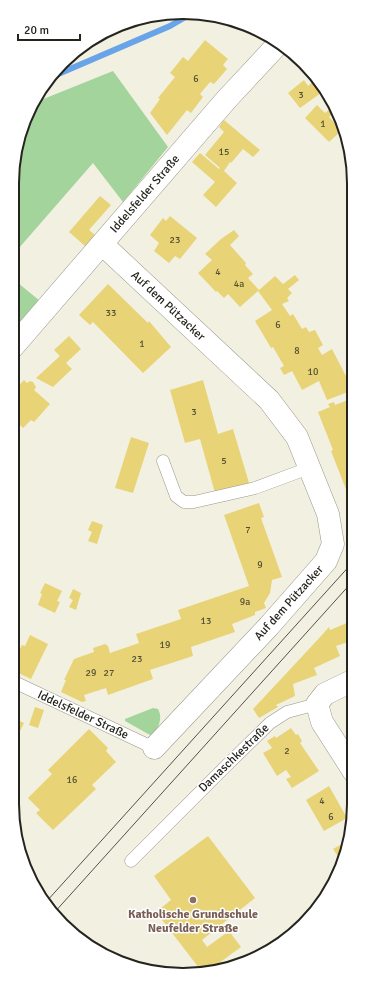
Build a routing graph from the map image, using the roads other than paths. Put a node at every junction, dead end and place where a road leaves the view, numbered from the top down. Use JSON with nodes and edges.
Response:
{"nodes":[{"id":1,"x":275,"y":48,"type":"edge"},
{"id":2,"x":102,"y":244,"type":"junction"},
{"id":3,"x":19,"y":340,"type":"edge"},
{"id":4,"x":163,"y":461,"type":"dead end"},
{"id":5,"x":309,"y":468,"type":"junction"},
{"id":6,"x":347,"y":683,"type":"edge"},
{"id":7,"x":19,"y":684,"type":"edge"},
{"id":8,"x":317,"y":704,"type":"junction"},
{"id":9,"x":154,"y":748,"type":"joint"},
{"id":10,"x":347,"y":761,"type":"edge"},
{"id":11,"x":131,"y":861,"type":"dead end"}],
"edges":[{"from":1,"to":2,"type":"street","name":"Iddelsfelder Straße"},
{"from":2,"to":3,"type":"street","name":"Iddelsfelder Straße"},
{"from":2,"to":5,"type":"street","name":"Auf dem Pützacker"},
{"from":4,"to":5,"type":"lane"},
{"from":5,"to":9,"type":"street","name":"Auf dem Pützacker"},
{"from":6,"to":8,"type":"street","name":"Damaschkestraße"},
{"from":7,"to":9,"type":"lane","name":"Iddelsfelder Straße"},
{"from":8,"to":10,"type":"street"},
{"from":8,"to":11,"type":"lane","name":"Damaschkestraße"}]}
